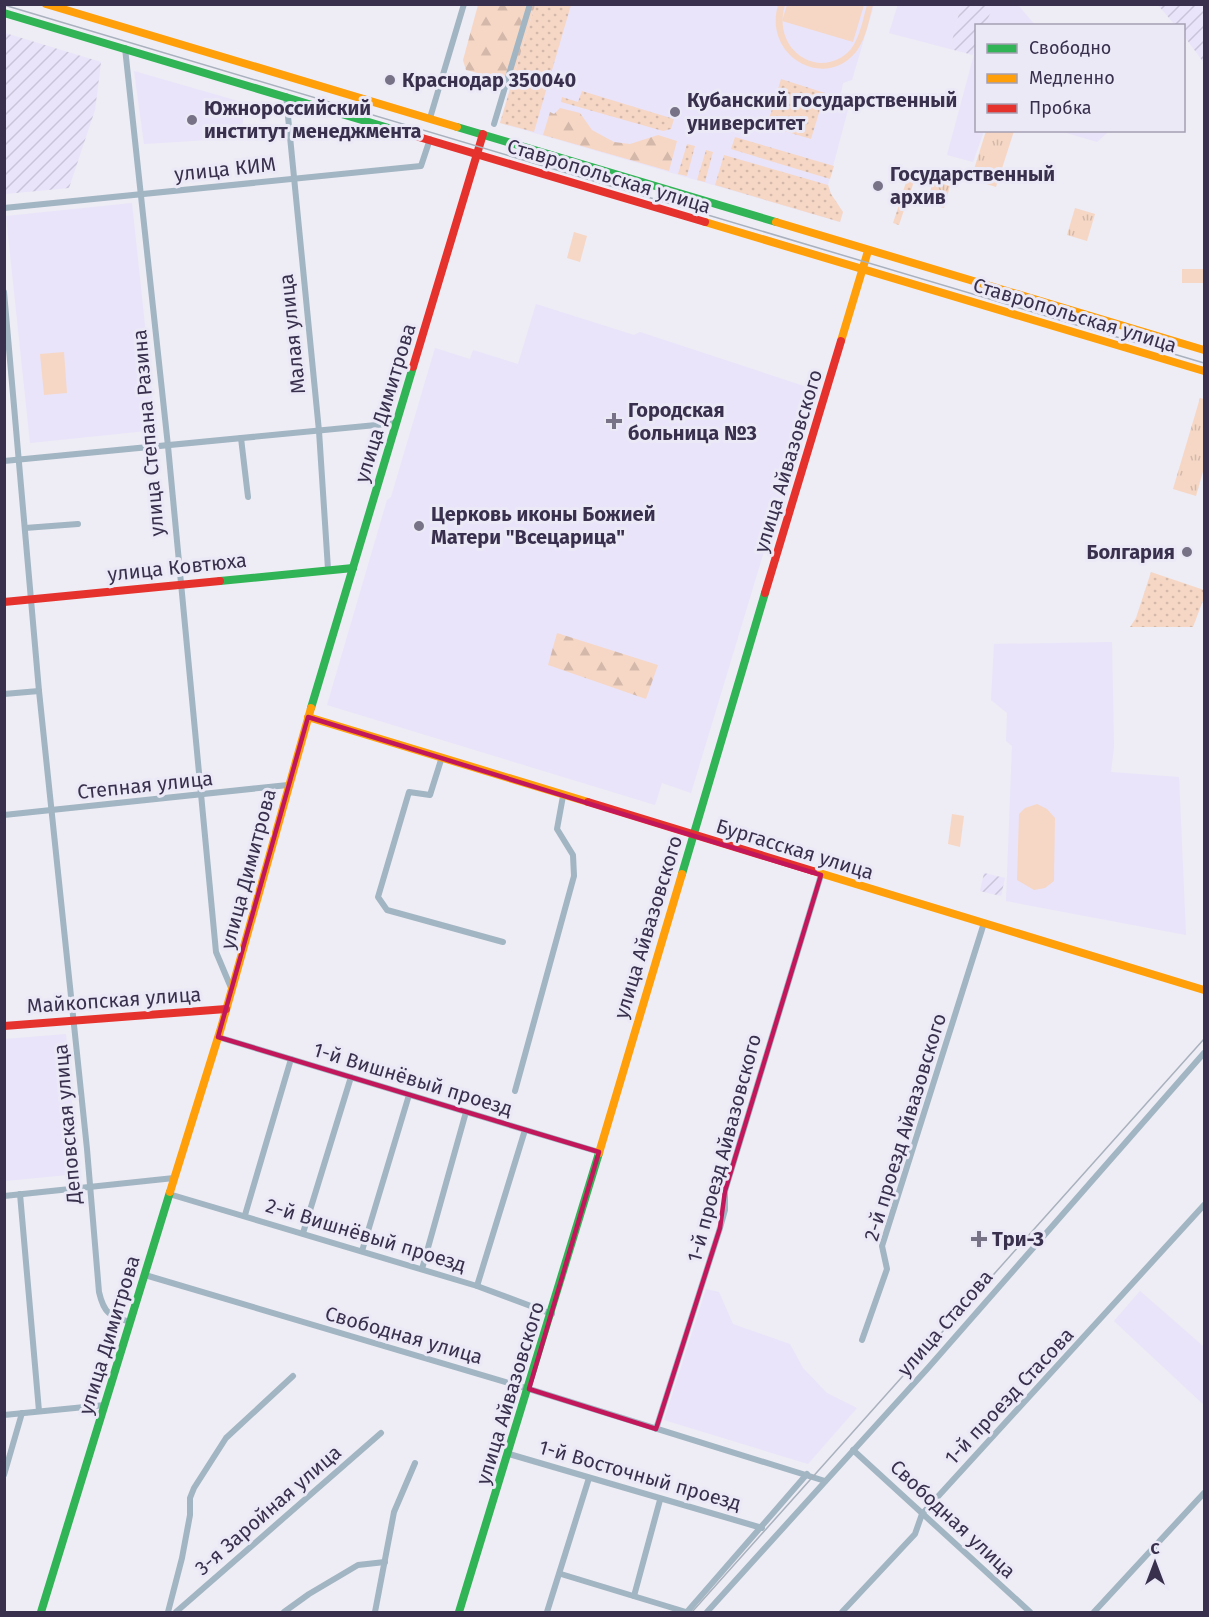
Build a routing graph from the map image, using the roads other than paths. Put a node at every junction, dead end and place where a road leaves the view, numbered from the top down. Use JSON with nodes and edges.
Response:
{"nodes":[{"id":1,"x":46,"y":4,"type":"edge"},
{"id":2,"x":464,"y":4,"type":"edge"},
{"id":3,"x":530,"y":4,"type":"edge"},
{"id":4,"x":67,"y":8,"type":"edge"},
{"id":5,"x":4,"y":14,"type":"edge"},
{"id":6,"x":124,"y":48,"type":"junction"},
{"id":7,"x":286,"y":96,"type":"junction"},
{"id":8,"x":430,"y":118,"type":"junction"},
{"id":9,"x":494,"y":124,"type":"dead end"},
{"id":10,"x":483,"y":134,"type":"junction"},
{"id":11,"x":430,"y":139,"type":"junction"},
{"id":12,"x":477,"y":154,"type":"junction"},
{"id":13,"x":293,"y":179,"type":"junction"},
{"id":14,"x":141,"y":195,"type":"junction"},
{"id":15,"x":4,"y":208,"type":"edge"},
{"id":16,"x":868,"y":251,"type":"junction"},
{"id":17,"x":863,"y":269,"type":"junction"},
{"id":18,"x":4,"y":292,"type":"edge"},
{"id":19,"x":1204,"y":350,"type":"edge"},
{"id":20,"x":1204,"y":371,"type":"edge"},
{"id":21,"x":397,"y":423,"type":"junction"},
{"id":22,"x":319,"y":431,"type":"junction"},
{"id":23,"x":242,"y":438,"type":"junction"},
{"id":24,"x":168,"y":446,"type":"junction"},
{"id":25,"x":20,"y":459,"type":"junction"},
{"id":26,"x":4,"y":461,"type":"edge"},
{"id":27,"x":248,"y":497,"type":"dead end"},
{"id":28,"x":78,"y":524,"type":"dead end"},
{"id":29,"x":25,"y":528,"type":"junction"},
{"id":30,"x":353,"y":568,"type":"junction"},
{"id":31,"x":328,"y":570,"type":"junction"},
{"id":32,"x":179,"y":584,"type":"junction"},
{"id":33,"x":31,"y":599,"type":"junction"},
{"id":34,"x":4,"y":602,"type":"edge"},
{"id":35,"x":39,"y":691,"type":"junction"},
{"id":36,"x":4,"y":694,"type":"edge"},
{"id":37,"x":308,"y":717,"type":"junction"},
{"id":38,"x":441,"y":760,"type":"junction"},
{"id":39,"x":288,"y":785,"type":"junction"},
{"id":40,"x":202,"y":796,"type":"junction"},
{"id":41,"x":563,"y":796,"type":"junction"},
{"id":42,"x":51,"y":811,"type":"junction"},
{"id":43,"x":4,"y":815,"type":"edge"},
{"id":44,"x":692,"y":835,"type":"junction"},
{"id":45,"x":821,"y":875,"type":"junction"},
{"id":46,"x":984,"y":923,"type":"junction"},
{"id":47,"x":503,"y":942,"type":"dead end"},
{"id":48,"x":232,"y":990,"type":"junction"},
{"id":49,"x":1204,"y":990,"type":"edge"},
{"id":50,"x":226,"y":1009,"type":"junction"},
{"id":51,"x":74,"y":1019,"type":"junction"},
{"id":52,"x":4,"y":1026,"type":"edge"},
{"id":53,"x":218,"y":1037,"type":"junction"},
{"id":54,"x":1204,"y":1053,"type":"edge"},
{"id":55,"x":291,"y":1059,"type":"junction"},
{"id":56,"x":351,"y":1077,"type":"junction"},
{"id":57,"x":515,"y":1092,"type":"dead end"},
{"id":58,"x":409,"y":1095,"type":"junction"},
{"id":59,"x":466,"y":1112,"type":"junction"},
{"id":60,"x":525,"y":1130,"type":"junction"},
{"id":61,"x":599,"y":1152,"type":"junction"},
{"id":62,"x":174,"y":1178,"type":"junction"},
{"id":63,"x":90,"y":1186,"type":"junction"},
{"id":64,"x":20,"y":1194,"type":"junction"},
{"id":65,"x":169,"y":1194,"type":"junction"},
{"id":66,"x":4,"y":1196,"type":"edge"},
{"id":67,"x":1204,"y":1205,"type":"edge"},
{"id":68,"x":245,"y":1215,"type":"junction"},
{"id":69,"x":303,"y":1233,"type":"junction"},
{"id":70,"x":362,"y":1251,"type":"junction"},
{"id":71,"x":422,"y":1269,"type":"junction"},
{"id":72,"x":145,"y":1275,"type":"junction"},
{"id":73,"x":477,"y":1286,"type":"junction"},
{"id":74,"x":552,"y":1314,"type":"junction"},
{"id":75,"x":130,"y":1322,"type":"junction"},
{"id":76,"x":862,"y":1340,"type":"dead end"},
{"id":77,"x":293,"y":1376,"type":"dead end"},
{"id":78,"x":529,"y":1389,"type":"junction"},
{"id":79,"x":105,"y":1404,"type":"junction"},
{"id":80,"x":39,"y":1411,"type":"junction"},
{"id":81,"x":22,"y":1413,"type":"junction"},
{"id":82,"x":4,"y":1415,"type":"edge"},
{"id":83,"x":656,"y":1429,"type":"junction"},
{"id":84,"x":381,"y":1433,"type":"dead end"},
{"id":85,"x":853,"y":1450,"type":"junction"},
{"id":86,"x":509,"y":1454,"type":"junction"},
{"id":87,"x":415,"y":1463,"type":"dead end"},
{"id":88,"x":807,"y":1474,"type":"junction"},
{"id":89,"x":4,"y":1475,"type":"edge"},
{"id":90,"x":589,"y":1478,"type":"junction"},
{"id":91,"x":825,"y":1481,"type":"junction"},
{"id":92,"x":1204,"y":1493,"type":"edge"},
{"id":93,"x":660,"y":1500,"type":"junction"},
{"id":94,"x":922,"y":1514,"type":"junction"},
{"id":95,"x":762,"y":1528,"type":"junction"},
{"id":96,"x":385,"y":1562,"type":"junction"},
{"id":97,"x":561,"y":1574,"type":"junction"},
{"id":98,"x":634,"y":1596,"type":"junction"},
{"id":99,"x":41,"y":1612,"type":"edge"},
{"id":100,"x":168,"y":1612,"type":"edge"},
{"id":101,"x":176,"y":1612,"type":"edge"},
{"id":102,"x":284,"y":1612,"type":"edge"},
{"id":103,"x":375,"y":1612,"type":"edge"},
{"id":104,"x":459,"y":1612,"type":"edge"},
{"id":105,"x":547,"y":1612,"type":"edge"},
{"id":106,"x":686,"y":1612,"type":"edge"},
{"id":107,"x":707,"y":1612,"type":"edge"},
{"id":108,"x":842,"y":1612,"type":"edge"},
{"id":109,"x":1030,"y":1612,"type":"edge"},
{"id":110,"x":1094,"y":1612,"type":"edge"}],
"edges":[{"from":1,"to":4,"type":"street","name":"Ставропольская улица"},
{"from":2,"to":8,"type":"street"},
{"from":3,"to":9,"type":"street"},
{"from":4,"to":8,"type":"street","name":"Ставропольская улица"},
{"from":5,"to":6,"type":"street","name":"Ставропольская улица"},
{"from":6,"to":7,"type":"street","name":"Ставропольская улица"},
{"from":6,"to":14,"type":"street","name":"улица Степана Разина"},
{"from":7,"to":11,"type":"street","name":"Ставропольская улица"},
{"from":7,"to":13,"type":"street","name":"Малая улица"},
{"from":8,"to":10,"type":"street","name":"Ставропольская улица"},
{"from":10,"to":12,"type":"street","name":"улица Димитрова"},
{"from":10,"to":16,"type":"street","name":"Ставропольская улица"},
{"from":11,"to":12,"type":"street","name":"Ставропольская улица"},
{"from":11,"to":13,"type":"street","name":"улица КИМ"},
{"from":12,"to":17,"type":"street","name":"Ставропольская улица"},
{"from":12,"to":21,"type":"street","name":"улица Димитрова"},
{"from":13,"to":14,"type":"street","name":"улица КИМ"},
{"from":13,"to":22,"type":"street","name":"Малая улица"},
{"from":14,"to":15,"type":"street","name":"улица КИМ"},
{"from":14,"to":24,"type":"street","name":"улица Степана Разина"},
{"from":16,"to":17,"type":"street","name":"улица Айвазовского"},
{"from":16,"to":19,"type":"street","name":"Ставропольская улица"},
{"from":17,"to":20,"type":"street","name":"Ставропольская улица"},
{"from":17,"to":44,"type":"street","name":"улица Айвазовского"},
{"from":18,"to":25,"type":"street","name":"Деповская улица"},
{"from":21,"to":22,"type":"street"},
{"from":21,"to":30,"type":"street","name":"улица Димитрова"},
{"from":22,"to":23,"type":"street"},
{"from":22,"to":31,"type":"street","name":"Малая улица"},
{"from":23,"to":24,"type":"street"},
{"from":23,"to":27,"type":"street"},
{"from":24,"to":25,"type":"street"},
{"from":24,"to":32,"type":"street","name":"улица Степана Разина"},
{"from":25,"to":26,"type":"street"},
{"from":25,"to":29,"type":"street","name":"Деповская улица"},
{"from":28,"to":29,"type":"street"},
{"from":29,"to":33,"type":"street","name":"Деповская улица"},
{"from":30,"to":31,"type":"street","name":"улица Ковтюха"},
{"from":30,"to":37,"type":"street","name":"улица Димитрова"},
{"from":31,"to":32,"type":"street","name":"улица Ковтюха"},
{"from":32,"to":33,"type":"street","name":"улица Ковтюха"},
{"from":32,"to":40,"type":"street","name":"улица Степана Разина"},
{"from":33,"to":34,"type":"street","name":"улица Ковтюха"},
{"from":33,"to":35,"type":"street","name":"Деповская улица"},
{"from":35,"to":36,"type":"street"},
{"from":35,"to":42,"type":"street","name":"Деповская улица"},
{"from":37,"to":38,"type":"street","name":"Бургасская улица"},
{"from":37,"to":39,"type":"street","name":"улица Димитрова"},
{"from":38,"to":41,"type":"street","name":"Бургасская улица"},
{"from":38,"to":47,"type":"street"},
{"from":39,"to":40,"type":"street","name":"Степная улица"},
{"from":39,"to":48,"type":"street","name":"улица Димитрова"},
{"from":40,"to":42,"type":"street","name":"Степная улица"},
{"from":40,"to":48,"type":"street","name":"улица Степана Разина"},
{"from":41,"to":44,"type":"street","name":"Бургасская улица"},
{"from":41,"to":57,"type":"street"},
{"from":42,"to":43,"type":"street","name":"Степная улица"},
{"from":42,"to":51,"type":"street","name":"Деповская улица"},
{"from":44,"to":45,"type":"street","name":"Бургасская улица"},
{"from":44,"to":61,"type":"street","name":"улица Айвазовского"},
{"from":45,"to":46,"type":"street","name":"Бургасская улица"},
{"from":45,"to":83,"type":"street","name":"1-й проезд Айвазовского"},
{"from":46,"to":49,"type":"street","name":"Бургасская улица"},
{"from":46,"to":76,"type":"street","name":"2-й проезд Айвазовского"},
{"from":48,"to":50,"type":"street","name":"улица Димитрова"},
{"from":50,"to":51,"type":"street","name":"Майкопская улица"},
{"from":50,"to":53,"type":"street","name":"улица Димитрова"},
{"from":51,"to":52,"type":"street","name":"Майкопская улица"},
{"from":51,"to":63,"type":"street","name":"Деповская улица"},
{"from":53,"to":55,"type":"street","name":"1-й Вишнёвый проезд"},
{"from":53,"to":62,"type":"street","name":"улица Димитрова"},
{"from":54,"to":85,"type":"street","name":"улица Стасова"},
{"from":55,"to":56,"type":"street","name":"1-й Вишнёвый проезд"},
{"from":55,"to":68,"type":"street"},
{"from":56,"to":58,"type":"street","name":"1-й Вишнёвый проезд"},
{"from":56,"to":69,"type":"street"},
{"from":58,"to":59,"type":"street","name":"1-й Вишнёвый проезд"},
{"from":58,"to":70,"type":"street"},
{"from":59,"to":60,"type":"street","name":"1-й Вишнёвый проезд"},
{"from":59,"to":71,"type":"street"},
{"from":60,"to":61,"type":"street","name":"1-й Вишнёвый проезд"},
{"from":60,"to":73,"type":"street"},
{"from":61,"to":74,"type":"street","name":"улица Айвазовского"},
{"from":62,"to":63,"type":"street"},
{"from":62,"to":65,"type":"street","name":"улица Димитрова"},
{"from":63,"to":64,"type":"street"},
{"from":63,"to":75,"type":"street","name":"Деповская улица"},
{"from":64,"to":66,"type":"street"},
{"from":64,"to":80,"type":"street"},
{"from":65,"to":68,"type":"street","name":"2-й Вишнёвый проезд"},
{"from":65,"to":72,"type":"street","name":"улица Димитрова"},
{"from":67,"to":94,"type":"street","name":"1-й проезд Стасова"},
{"from":68,"to":69,"type":"street","name":"2-й Вишнёвый проезд"},
{"from":69,"to":70,"type":"street","name":"2-й Вишнёвый проезд"},
{"from":70,"to":71,"type":"street","name":"2-й Вишнёвый проезд"},
{"from":71,"to":73,"type":"street","name":"2-й Вишнёвый проезд"},
{"from":72,"to":75,"type":"street","name":"улица Димитрова"},
{"from":72,"to":78,"type":"street","name":"Свободная улица"},
{"from":73,"to":74,"type":"street","name":"2-й Вишнёвый проезд"},
{"from":74,"to":78,"type":"street","name":"улица Айвазовского"},
{"from":75,"to":79,"type":"street","name":"улица Димитрова"},
{"from":77,"to":100,"type":"street"},
{"from":78,"to":83,"type":"street","name":"Свободная улица"},
{"from":78,"to":86,"type":"street","name":"улица Айвазовского"},
{"from":79,"to":80,"type":"street"},
{"from":79,"to":99,"type":"street","name":"улица Димитрова"},
{"from":80,"to":81,"type":"street"},
{"from":81,"to":82,"type":"street"},
{"from":81,"to":89,"type":"street"},
{"from":83,"to":88,"type":"street","name":"Свободная улица"},
{"from":84,"to":101,"type":"street","name":"3-я Заройная улица"},
{"from":85,"to":91,"type":"street","name":"улица Стасова"},
{"from":85,"to":94,"type":"street","name":"Свободная улица"},
{"from":86,"to":90,"type":"street","name":"1-й Восточный проезд"},
{"from":86,"to":104,"type":"street","name":"улица Айвазовского"},
{"from":87,"to":96,"type":"street"},
{"from":88,"to":91,"type":"street","name":"Свободная улица"},
{"from":88,"to":95,"type":"street"},
{"from":90,"to":93,"type":"street","name":"1-й Восточный проезд"},
{"from":90,"to":97,"type":"street"},
{"from":91,"to":107,"type":"street","name":"улица Стасова"},
{"from":92,"to":110,"type":"street"},
{"from":93,"to":95,"type":"street","name":"1-й Восточный проезд"},
{"from":93,"to":98,"type":"street"},
{"from":94,"to":108,"type":"street","name":"1-й проезд Стасова"},
{"from":94,"to":109,"type":"street","name":"Свободная улица"},
{"from":95,"to":106,"type":"street"},
{"from":96,"to":102,"type":"street"},
{"from":96,"to":103,"type":"street"},
{"from":97,"to":98,"type":"street"},
{"from":97,"to":105,"type":"street"},
{"from":98,"to":106,"type":"street"}]}
